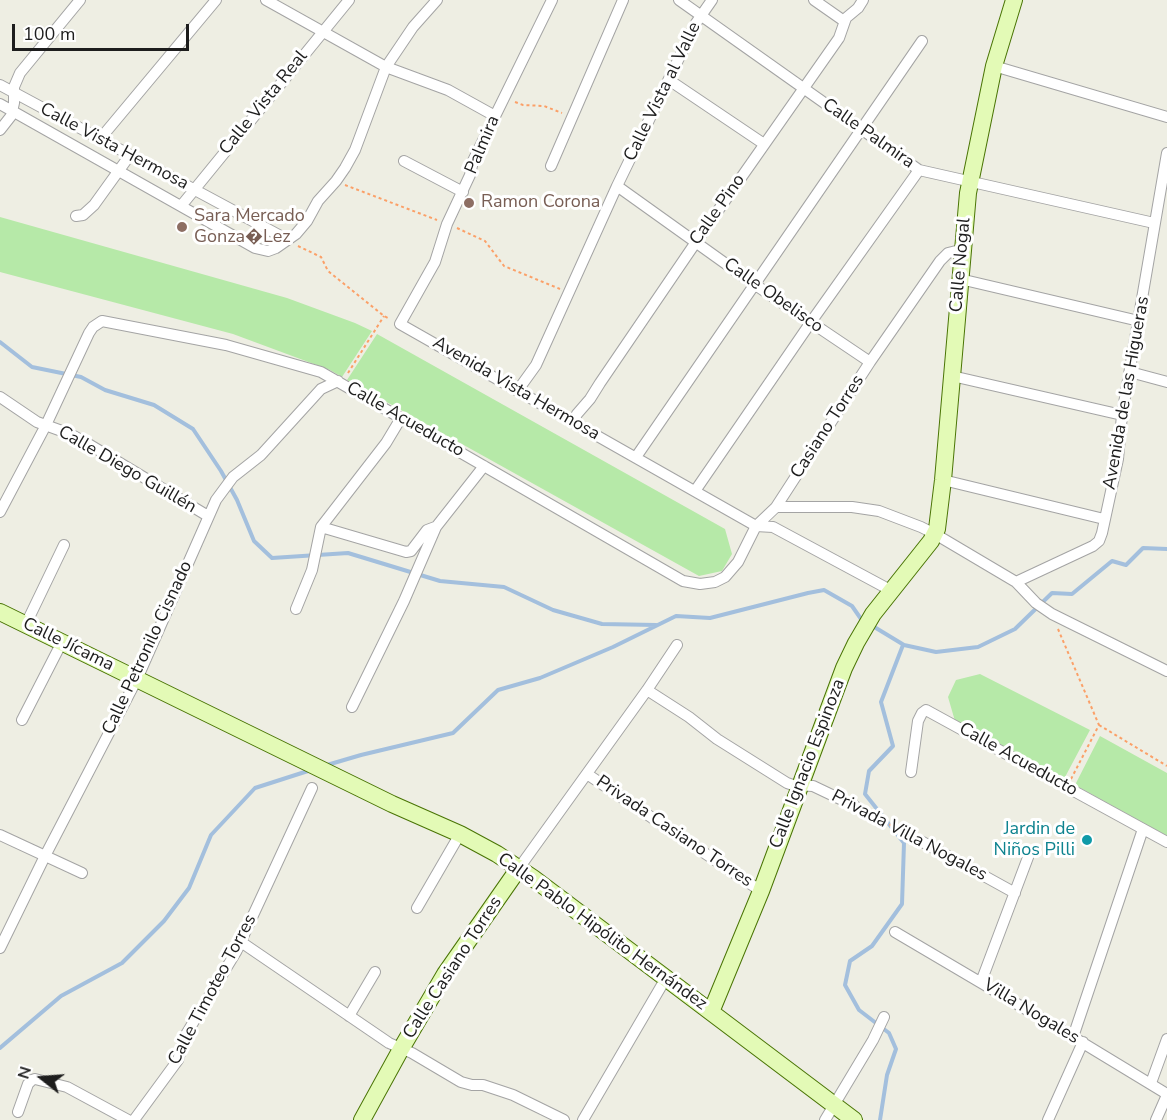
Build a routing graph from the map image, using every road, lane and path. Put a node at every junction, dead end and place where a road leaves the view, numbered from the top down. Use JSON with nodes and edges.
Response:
{"nodes":[{"id":1,"x":80,"y":0,"type":"edge"},
{"id":2,"x":216,"y":0,"type":"edge"},
{"id":3,"x":266,"y":0,"type":"edge"},
{"id":4,"x":349,"y":0,"type":"edge"},
{"id":5,"x":437,"y":0,"type":"edge"},
{"id":6,"x":552,"y":0,"type":"edge"},
{"id":7,"x":623,"y":0,"type":"edge"},
{"id":8,"x":679,"y":0,"type":"edge"},
{"id":9,"x":712,"y":0,"type":"edge"},
{"id":10,"x":814,"y":0,"type":"edge"},
{"id":11,"x":863,"y":0,"type":"edge"},
{"id":12,"x":1014,"y":0,"type":"edge"},
{"id":13,"x":700,"y":16,"type":"junction"},
{"id":14,"x":844,"y":21,"type":"junction"},
{"id":15,"x":322,"y":31,"type":"junction"},
{"id":16,"x":922,"y":41,"type":"dead end"},
{"id":17,"x":994,"y":66,"type":"junction"},
{"id":18,"x":386,"y":67,"type":"junction"},
{"id":19,"x":669,"y":80,"type":"junction"},
{"id":20,"x":0,"y":85,"type":"edge"},
{"id":21,"x":803,"y":88,"type":"junction"},
{"id":22,"x":14,"y":92,"type":"junction"},
{"id":23,"x":504,"y":97,"type":"junction"},
{"id":24,"x":0,"y":104,"type":"edge"},
{"id":25,"x":13,"y":111,"type":"junction"},
{"id":26,"x":495,"y":116,"type":"junction"},
{"id":27,"x":574,"y":117,"type":"junction"},
{"id":28,"x":1167,"y":117,"type":"edge"},
{"id":29,"x":861,"y":129,"type":"junction"},
{"id":30,"x":0,"y":130,"type":"edge"},
{"id":31,"x":100,"y":139,"type":"junction"},
{"id":32,"x":764,"y":144,"type":"junction"},
{"id":33,"x":1167,"y":153,"type":"edge"},
{"id":34,"x":130,"y":155,"type":"junction"},
{"id":35,"x":404,"y":162,"type":"dead end"},
{"id":36,"x":551,"y":166,"type":"dead end"},
{"id":37,"x":919,"y":170,"type":"junction"},
{"id":38,"x":118,"y":171,"type":"junction"},
{"id":39,"x":336,"y":181,"type":"junction"},
{"id":40,"x":970,"y":182,"type":"junction"},
{"id":41,"x":617,"y":186,"type":"junction"},
{"id":42,"x":1164,"y":189,"type":"edge"},
{"id":43,"x":194,"y":190,"type":"junction"},
{"id":44,"x":463,"y":192,"type":"junction"},
{"id":45,"x":181,"y":206,"type":"junction"},
{"id":46,"x":76,"y":216,"type":"dead end"},
{"id":47,"x":1154,"y":223,"type":"junction"},
{"id":48,"x":447,"y":224,"type":"junction"},
{"id":49,"x":288,"y":240,"type":"junction"},
{"id":50,"x":696,"y":242,"type":"junction"},
{"id":51,"x":963,"y":251,"type":"junction"},
{"id":52,"x":960,"y":279,"type":"junction"},
{"id":53,"x":754,"y":284,"type":"junction"},
{"id":54,"x":568,"y":293,"type":"junction"},
{"id":55,"x":384,"y":316,"type":"junction"},
{"id":56,"x":1139,"y":321,"type":"junction"},
{"id":57,"x":811,"y":322,"type":"junction"},
{"id":58,"x":400,"y":324,"type":"junction"},
{"id":59,"x":870,"y":363,"type":"junction"},
{"id":60,"x":1130,"y":372,"type":"junction"},
{"id":61,"x":951,"y":376,"type":"junction"},
{"id":62,"x":340,"y":382,"type":"junction"},
{"id":63,"x":1167,"y":382,"type":"edge"},
{"id":64,"x":518,"y":390,"type":"junction"},
{"id":65,"x":0,"y":397,"type":"edge"},
{"id":66,"x":1122,"y":415,"type":"junction"},
{"id":67,"x":400,"y":418,"type":"junction"},
{"id":68,"x":573,"y":422,"type":"junction"},
{"id":69,"x":46,"y":425,"type":"junction"},
{"id":70,"x":636,"y":457,"type":"junction"},
{"id":71,"x":484,"y":466,"type":"junction"},
{"id":72,"x":943,"y":480,"type":"junction"},
{"id":73,"x":695,"y":491,"type":"junction"},
{"id":74,"x":776,"y":507,"type":"junction"},
{"id":75,"x":0,"y":512,"type":"edge"},
{"id":76,"x":208,"y":516,"type":"junction"},
{"id":77,"x":1104,"y":519,"type":"junction"},
{"id":78,"x":756,"y":526,"type":"junction"},
{"id":79,"x":321,"y":527,"type":"junction"},
{"id":80,"x":434,"y":531,"type":"junction"},
{"id":81,"x":935,"y":534,"type":"junction"},
{"id":82,"x":64,"y":545,"type":"dead end"},
{"id":83,"x":683,"y":581,"type":"joint"},
{"id":84,"x":1017,"y":582,"type":"junction"},
{"id":85,"x":892,"y":591,"type":"junction"},
{"id":86,"x":296,"y":609,"type":"dead end"},
{"id":87,"x":0,"y":612,"type":"edge"},
{"id":88,"x":1052,"y":615,"type":"junction"},
{"id":89,"x":26,"y":624,"type":"junction"},
{"id":90,"x":62,"y":642,"type":"junction"},
{"id":91,"x":677,"y":645,"type":"dead end"},
{"id":92,"x":1167,"y":671,"type":"edge"},
{"id":93,"x":136,"y":679,"type":"junction"},
{"id":94,"x":647,"y":690,"type":"junction"},
{"id":95,"x":352,"y":707,"type":"dead end"},
{"id":96,"x":22,"y":720,"type":"dead end"},
{"id":97,"x":1100,"y":725,"type":"junction"},
{"id":98,"x":1167,"y":766,"type":"edge"},
{"id":99,"x":911,"y":772,"type":"dead end"},
{"id":100,"x":587,"y":774,"type":"junction"},
{"id":101,"x":801,"y":785,"type":"junction"},
{"id":102,"x":1067,"y":787,"type":"junction"},
{"id":103,"x":312,"y":788,"type":"dead end"},
{"id":104,"x":855,"y":806,"type":"joint"},
{"id":105,"x":1143,"y":828,"type":"junction"},
{"id":106,"x":460,"y":834,"type":"junction"},
{"id":107,"x":0,"y":835,"type":"edge"},
{"id":108,"x":919,"y":840,"type":"joint"},
{"id":109,"x":1167,"y":842,"type":"edge"},
{"id":110,"x":1030,"y":852,"type":"dead end"},
{"id":111,"x":45,"y":856,"type":"junction"},
{"id":112,"x":519,"y":868,"type":"junction"},
{"id":113,"x":82,"y":873,"type":"dead end"},
{"id":114,"x":760,"y":891,"type":"junction"},
{"id":115,"x":1015,"y":893,"type":"junction"},
{"id":116,"x":417,"y":908,"type":"dead end"},
{"id":117,"x":895,"y":932,"type":"dead end"},
{"id":118,"x":241,"y":942,"type":"junction"},
{"id":119,"x":0,"y":948,"type":"edge"},
{"id":120,"x":375,"y":972,"type":"dead end"},
{"id":121,"x":666,"y":978,"type":"junction"},
{"id":122,"x":981,"y":982,"type":"junction"},
{"id":123,"x":711,"y":1012,"type":"junction"},
{"id":124,"x":348,"y":1016,"type":"junction"},
{"id":125,"x":883,"y":1018,"type":"dead end"},
{"id":126,"x":1167,"y":1039,"type":"edge"},
{"id":127,"x":1078,"y":1040,"type":"junction"},
{"id":128,"x":401,"y":1049,"type":"junction"},
{"id":129,"x":1151,"y":1083,"type":"junction"},
{"id":130,"x":1167,"y":1095,"type":"edge"},
{"id":131,"x":834,"y":1105,"type":"junction"},
{"id":132,"x":18,"y":1112,"type":"dead end"},
{"id":133,"x":128,"y":1120,"type":"edge"},
{"id":134,"x":134,"y":1120,"type":"edge"},
{"id":135,"x":362,"y":1120,"type":"edge"},
{"id":136,"x":564,"y":1120,"type":"edge"},
{"id":137,"x":583,"y":1120,"type":"edge"},
{"id":138,"x":825,"y":1120,"type":"edge"},
{"id":139,"x":854,"y":1120,"type":"edge"},
{"id":140,"x":1048,"y":1120,"type":"edge"},
{"id":141,"x":1156,"y":1120,"type":"edge"}],
"edges":[{"from":1,"to":22,"type":"street"},
{"from":2,"to":31,"type":"street"},
{"from":3,"to":15,"type":"street"},
{"from":4,"to":15,"type":"street","name":"Calle Vista Real"},
{"from":5,"to":18,"type":"street"},
{"from":6,"to":23,"type":"street","name":"Palmira"},
{"from":7,"to":27,"type":"street"},
{"from":8,"to":13,"type":"street","name":"Calle Palmira"},
{"from":9,"to":13,"type":"street","name":"Calle Vista al Valle"},
{"from":10,"to":14,"type":"street"},
{"from":11,"to":14,"type":"street","name":"Calle Pino"},
{"from":12,"to":17,"type":"street","name":"Calle Nogal"},
{"from":13,"to":19,"type":"street","name":"Calle Vista al Valle"},
{"from":13,"to":21,"type":"street","name":"Calle Palmira"},
{"from":14,"to":21,"type":"street","name":"Calle Pino"},
{"from":15,"to":18,"type":"street"},
{"from":15,"to":43,"type":"street","name":"Calle Vista Real"},
{"from":16,"to":29,"type":"street"},
{"from":17,"to":28,"type":"street"},
{"from":17,"to":40,"type":"street","name":"Calle Nogal"},
{"from":18,"to":26,"type":"street"},
{"from":18,"to":39,"type":"street"},
{"from":19,"to":32,"type":"street"},
{"from":19,"to":41,"type":"street","name":"Calle Vista al Valle"},
{"from":20,"to":22,"type":"street","name":"Calle Vista Hermosa"},
{"from":21,"to":29,"type":"street","name":"Calle Palmira"},
{"from":21,"to":32,"type":"street","name":"Calle Pino"},
{"from":22,"to":25,"type":"street"},
{"from":22,"to":31,"type":"street","name":"Calle Vista Hermosa"},
{"from":23,"to":26,"type":"street","name":"Palmira"},
{"from":23,"to":27,"type":"path"},
{"from":24,"to":25,"type":"street","name":"Calle Vista Hermosa"},
{"from":25,"to":30,"type":"street"},
{"from":25,"to":38,"type":"street","name":"Calle Vista Hermosa"},
{"from":26,"to":44,"type":"street","name":"Palmira"},
{"from":27,"to":36,"type":"street"},
{"from":29,"to":37,"type":"street","name":"Calle Palmira"},
{"from":29,"to":53,"type":"street"},
{"from":31,"to":34,"type":"street","name":"Calle Vista Hermosa"},
{"from":32,"to":50,"type":"street","name":"Calle Pino"},
{"from":33,"to":42,"type":"street","name":"Avenida de las Higueras"},
{"from":34,"to":38,"type":"street"},
{"from":34,"to":43,"type":"street","name":"Calle Vista Hermosa"},
{"from":35,"to":44,"type":"street"},
{"from":37,"to":40,"type":"street","name":"Calle Palmira"},
{"from":37,"to":57,"type":"street"},
{"from":38,"to":45,"type":"street","name":"Calle Vista Hermosa"},
{"from":38,"to":46,"type":"street"},
{"from":39,"to":48,"type":"path"},
{"from":39,"to":49,"type":"street"},
{"from":40,"to":47,"type":"street","name":"Calle Palmira"},
{"from":40,"to":51,"type":"street","name":"Calle Nogal"},
{"from":41,"to":50,"type":"street","name":"Calle Obelisco"},
{"from":41,"to":54,"type":"street","name":"Calle Vista al Valle"},
{"from":42,"to":47,"type":"street","name":"Avenida de las Higueras"},
{"from":43,"to":45,"type":"street","name":"Calle Vista Real"},
{"from":43,"to":49,"type":"street","name":"Calle Vista Hermosa"},
{"from":44,"to":48,"type":"street","name":"Palmira"},
{"from":45,"to":49,"type":"street","name":"Calle Vista Hermosa"},
{"from":47,"to":56,"type":"street","name":"Avenida de las Higueras"},
{"from":48,"to":54,"type":"path"},
{"from":48,"to":58,"type":"street","name":"Palmira"},
{"from":49,"to":55,"type":"path"},
{"from":50,"to":53,"type":"street","name":"Calle Obelisco"},
{"from":50,"to":68,"type":"street","name":"Calle Pino"},
{"from":51,"to":52,"type":"street","name":"Calle Nogal"},
{"from":51,"to":59,"type":"street","name":"Casiano Torres"},
{"from":52,"to":56,"type":"street"},
{"from":52,"to":61,"type":"street","name":"Calle Nogal"},
{"from":53,"to":57,"type":"street","name":"Calle Obelisco"},
{"from":53,"to":70,"type":"street"},
{"from":54,"to":64,"type":"street","name":"Calle Vista al Valle"},
{"from":55,"to":58,"type":"path"},
{"from":55,"to":62,"type":"path"},
{"from":56,"to":60,"type":"street","name":"Avenida de las Higueras"},
{"from":57,"to":59,"type":"street","name":"Calle Obelisco"},
{"from":57,"to":73,"type":"street"},
{"from":58,"to":64,"type":"street","name":"Avenida Vista Hermosa"},
{"from":59,"to":74,"type":"street","name":"Casiano Torres"},
{"from":60,"to":63,"type":"street"},
{"from":60,"to":66,"type":"street","name":"Avenida de las Higueras"},
{"from":61,"to":66,"type":"street"},
{"from":61,"to":72,"type":"street","name":"Calle Nogal"},
{"from":62,"to":67,"type":"street","name":"Calle Acueducto"},
{"from":62,"to":69,"type":"street","name":"Calle Acueducto"},
{"from":62,"to":76,"type":"street","name":"Calle Petronilo Cisnado"},
{"from":64,"to":68,"type":"street","name":"Avenida Vista Hermosa"},
{"from":65,"to":69,"type":"street","name":"Calle Diego Guillén"},
{"from":66,"to":77,"type":"street","name":"Avenida de las Higueras"},
{"from":67,"to":71,"type":"street","name":"Calle Acueducto"},
{"from":67,"to":79,"type":"street"},
{"from":68,"to":70,"type":"street","name":"Avenida Vista Hermosa"},
{"from":69,"to":75,"type":"street"},
{"from":69,"to":76,"type":"street","name":"Calle Diego Guillén"},
{"from":70,"to":73,"type":"street","name":"Avenida Vista Hermosa"},
{"from":71,"to":80,"type":"street"},
{"from":71,"to":83,"type":"street","name":"Calle Acueducto"},
{"from":72,"to":77,"type":"street"},
{"from":72,"to":81,"type":"street","name":"Calle Nogal"},
{"from":73,"to":78,"type":"street","name":"Avenida Vista Hermosa"},
{"from":74,"to":78,"type":"street","name":"Casiano Torres"},
{"from":74,"to":81,"type":"street"},
{"from":76,"to":93,"type":"street","name":"Calle Petronilo Cisnado"},
{"from":77,"to":84,"type":"street","name":"Avenida de las Higueras"},
{"from":78,"to":83,"type":"street","name":"Casiano Torres"},
{"from":78,"to":85,"type":"street","name":"Avenida Vista Hermosa"},
{"from":79,"to":80,"type":"street"},
{"from":79,"to":86,"type":"street"},
{"from":80,"to":95,"type":"street"},
{"from":81,"to":84,"type":"street"},
{"from":81,"to":85,"type":"street","name":"Calle Ignacio Espinoza"},
{"from":82,"to":89,"type":"street"},
{"from":84,"to":88,"type":"street"},
{"from":85,"to":101,"type":"street","name":"Calle Ignacio Espinoza"},
{"from":87,"to":89,"type":"street","name":"Calle Jícama"},
{"from":88,"to":92,"type":"street"},
{"from":88,"to":97,"type":"path"},
{"from":89,"to":90,"type":"street","name":"Calle Jícama"},
{"from":90,"to":93,"type":"street","name":"Calle Jícama"},
{"from":90,"to":96,"type":"street"},
{"from":91,"to":94,"type":"street","name":"Calle Casiano Torres"},
{"from":93,"to":106,"type":"street","name":"Calle Pablo Hipólito Hernández"},
{"from":93,"to":111,"type":"street","name":"Calle Petronilo Cisnado"},
{"from":94,"to":100,"type":"street","name":"Calle Casiano Torres"},
{"from":94,"to":101,"type":"street","name":"Privada Villa Nogales"},
{"from":97,"to":98,"type":"path"},
{"from":97,"to":102,"type":"path"},
{"from":99,"to":102,"type":"street","name":"Calle Acueducto"},
{"from":100,"to":112,"type":"street","name":"Calle Casiano Torres"},
{"from":100,"to":114,"type":"street","name":"Privada Casiano Torres"},
{"from":101,"to":104,"type":"street","name":"Privada Villa Nogales"},
{"from":101,"to":114,"type":"street","name":"Calle Ignacio Espinoza"},
{"from":102,"to":105,"type":"street","name":"Calle Acueducto"},
{"from":103,"to":118,"type":"street","name":"Calle Timoteo Torres"},
{"from":104,"to":108,"type":"path","name":"Privada Villa Nogales"},
{"from":105,"to":109,"type":"street","name":"Calle Acueducto"},
{"from":105,"to":127,"type":"street"},
{"from":106,"to":112,"type":"street","name":"Calle Pablo Hipólito Hernández"},
{"from":106,"to":116,"type":"street"},
{"from":107,"to":111,"type":"street"},
{"from":108,"to":115,"type":"street","name":"Privada Villa Nogales"},
{"from":110,"to":115,"type":"street"},
{"from":111,"to":113,"type":"street"},
{"from":111,"to":119,"type":"street","name":"Calle Petronilo Cisnado"},
{"from":112,"to":121,"type":"street","name":"Calle Pablo Hipólito Hernández"},
{"from":112,"to":128,"type":"street","name":"Calle Casiano Torres"},
{"from":114,"to":123,"type":"street","name":"Calle Ignacio Espinoza"},
{"from":115,"to":122,"type":"street"},
{"from":117,"to":122,"type":"street","name":"Villa Nogales"},
{"from":118,"to":124,"type":"street"},
{"from":118,"to":134,"type":"street","name":"Calle Timoteo Torres"},
{"from":120,"to":124,"type":"street"},
{"from":121,"to":123,"type":"street","name":"Calle Pablo Hipólito Hernández"},
{"from":121,"to":137,"type":"street"},
{"from":122,"to":127,"type":"street","name":"Villa Nogales"},
{"from":123,"to":131,"type":"street","name":"Calle Pablo Hipólito Hernández"},
{"from":124,"to":128,"type":"street"},
{"from":125,"to":131,"type":"street"},
{"from":126,"to":129,"type":"street"},
{"from":127,"to":129,"type":"street","name":"Villa Nogales"},
{"from":127,"to":140,"type":"street"},
{"from":128,"to":135,"type":"street","name":"Calle Casiano Torres"},
{"from":128,"to":136,"type":"street"},
{"from":129,"to":130,"type":"street","name":"Villa Nogales"},
{"from":130,"to":141,"type":"street"},
{"from":131,"to":138,"type":"street"},
{"from":131,"to":139,"type":"street","name":"Calle Pablo Hipólito Hernández"},
{"from":132,"to":133,"type":"street"}]}
